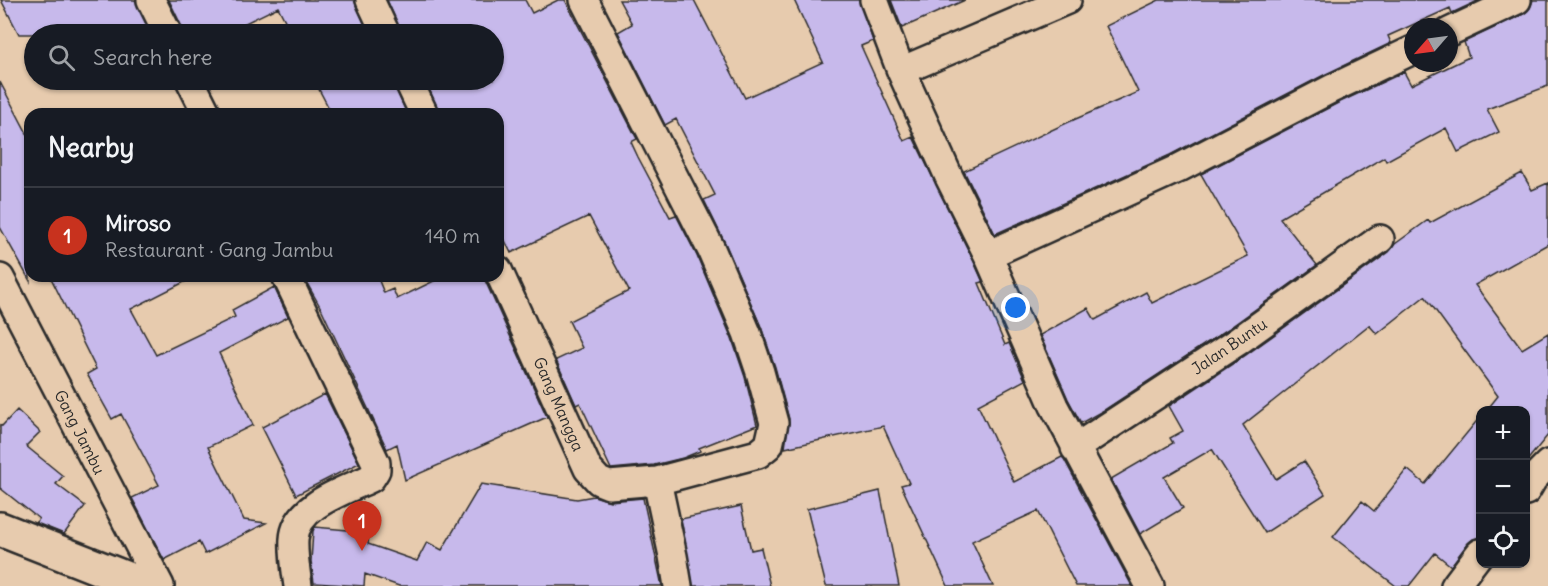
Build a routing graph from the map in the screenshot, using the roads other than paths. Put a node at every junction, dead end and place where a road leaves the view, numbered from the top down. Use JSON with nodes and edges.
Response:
{"nodes":[{"id":1,"x":151,"y":0,"type":"edge"},
{"id":2,"x":370,"y":0,"type":"edge"},
{"id":3,"x":584,"y":0,"type":"edge"},
{"id":4,"x":874,"y":0,"type":"edge"},
{"id":5,"x":1067,"y":0,"type":"edge"},
{"id":6,"x":1517,"y":0,"type":"edge"},
{"id":7,"x":163,"y":24,"type":"edge"},
{"id":8,"x":381,"y":24,"type":"edge"},
{"id":9,"x":1458,"y":28,"type":"edge"},
{"id":10,"x":1404,"y":54,"type":"edge"},
{"id":11,"x":901,"y":71,"type":"junction"},
{"id":12,"x":195,"y":90,"type":"edge"},
{"id":13,"x":413,"y":90,"type":"edge"},
{"id":14,"x":204,"y":108,"type":"edge"},
{"id":15,"x":421,"y":108,"type":"edge"},
{"id":16,"x":1380,"y":239,"type":"dead end"},
{"id":17,"x":988,"y":255,"type":"junction"},
{"id":18,"x":0,"y":278,"type":"edge"},
{"id":19,"x":289,"y":282,"type":"edge"},
{"id":20,"x":503,"y":282,"type":"edge"},
{"id":21,"x":1075,"y":448,"type":"junction"},
{"id":22,"x":1548,"y":464,"type":"edge"},
{"id":23,"x":657,"y":481,"type":"junction"},
{"id":24,"x":1530,"y":484,"type":"edge"},
{"id":25,"x":0,"y":529,"type":"edge"},
{"id":26,"x":1476,"y":558,"type":"edge"},
{"id":27,"x":145,"y":586,"type":"edge"},
{"id":28,"x":160,"y":586,"type":"edge"},
{"id":29,"x":297,"y":586,"type":"edge"},
{"id":30,"x":678,"y":586,"type":"edge"},
{"id":31,"x":1150,"y":586,"type":"edge"},
{"id":32,"x":1455,"y":586,"type":"edge"}],
"edges":[{"from":1,"to":7,"type":"street"},
{"from":2,"to":8,"type":"street"},
{"from":3,"to":23,"type":"street","name":"Gang Mangga"},
{"from":4,"to":11,"type":"street"},
{"from":5,"to":11,"type":"street"},
{"from":6,"to":9,"type":"street"},
{"from":10,"to":17,"type":"street"},
{"from":11,"to":17,"type":"street"},
{"from":12,"to":14,"type":"street"},
{"from":13,"to":15,"type":"street"},
{"from":16,"to":21,"type":"street","name":"Jalan Buntu"},
{"from":17,"to":21,"type":"street"},
{"from":18,"to":28,"type":"street","name":"Gang Jambu"},
{"from":19,"to":29,"type":"street"},
{"from":20,"to":23,"type":"street","name":"Gang Mangga"},
{"from":21,"to":31,"type":"street"},
{"from":22,"to":24,"type":"street"},
{"from":23,"to":30,"type":"street"},
{"from":25,"to":27,"type":"street"},
{"from":26,"to":32,"type":"street"}]}
